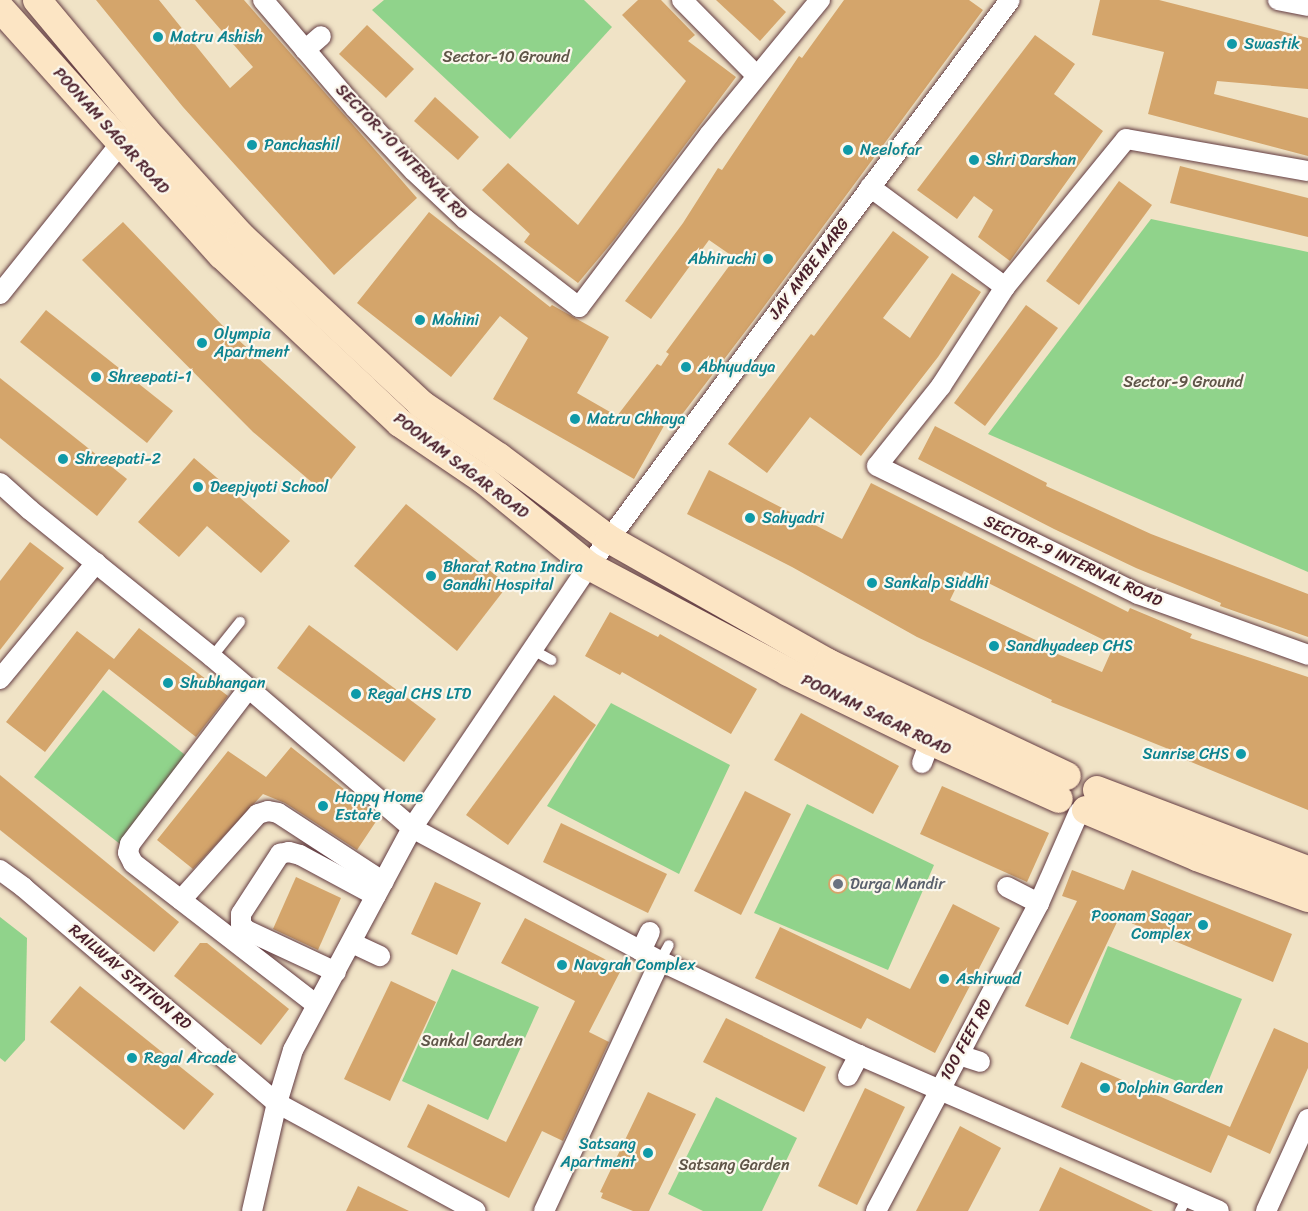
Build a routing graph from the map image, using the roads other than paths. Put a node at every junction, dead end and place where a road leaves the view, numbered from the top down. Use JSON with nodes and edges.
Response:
{"nodes":[{"id":1,"x":38,"y":0,"type":"edge"},
{"id":2,"x":263,"y":0,"type":"edge"},
{"id":3,"x":682,"y":0,"type":"edge"},
{"id":4,"x":820,"y":0,"type":"edge"},
{"id":5,"x":1010,"y":0,"type":"edge"},
{"id":6,"x":1278,"y":0,"type":"edge"},
{"id":7,"x":1308,"y":6,"type":"edge"},
{"id":8,"x":0,"y":8,"type":"edge"},
{"id":9,"x":321,"y":36,"type":"dead end"},
{"id":10,"x":304,"y":50,"type":"junction"},
{"id":11,"x":756,"y":75,"type":"junction"},
{"id":12,"x":122,"y":143,"type":"junction"},
{"id":13,"x":1308,"y":171,"type":"edge"},
{"id":14,"x":870,"y":187,"type":"junction"},
{"id":15,"x":1005,"y":287,"type":"junction"},
{"id":16,"x":0,"y":294,"type":"edge"},
{"id":17,"x":0,"y":483,"type":"edge"},
{"id":18,"x":609,"y":539,"type":"junction"},
{"id":19,"x":96,"y":563,"type":"junction"},
{"id":20,"x":589,"y":566,"type":"junction"},
{"id":21,"x":240,"y":622,"type":"dead end"},
{"id":22,"x":533,"y":650,"type":"junction"},
{"id":23,"x":1308,"y":656,"type":"edge"},
{"id":24,"x":212,"y":657,"type":"junction"},
{"id":25,"x":551,"y":660,"type":"dead end"},
{"id":26,"x":0,"y":679,"type":"edge"},
{"id":27,"x":248,"y":689,"type":"junction"},
{"id":28,"x":1078,"y":797,"type":"junction"},
{"id":29,"x":412,"y":828,"type":"junction"},
{"id":30,"x":0,"y":870,"type":"edge"},
{"id":31,"x":1308,"y":870,"type":"edge"},
{"id":32,"x":1007,"y":887,"type":"dead end"},
{"id":33,"x":380,"y":889,"type":"junction"},
{"id":34,"x":1308,"y":898,"type":"edge"},
{"id":35,"x":181,"y":900,"type":"junction"},
{"id":36,"x":1039,"y":903,"type":"junction"},
{"id":37,"x":650,"y":932,"type":"dead end"},
{"id":38,"x":352,"y":943,"type":"junction"},
{"id":39,"x":641,"y":951,"type":"junction"},
{"id":40,"x":664,"y":953,"type":"junction"},
{"id":41,"x":380,"y":956,"type":"dead end"},
{"id":42,"x":336,"y":972,"type":"junction"},
{"id":43,"x":317,"y":1005,"type":"junction"},
{"id":44,"x":859,"y":1055,"type":"junction"},
{"id":45,"x":959,"y":1055,"type":"junction"},
{"id":46,"x":980,"y":1062,"type":"dead end"},
{"id":47,"x":848,"y":1076,"type":"dead end"},
{"id":48,"x":939,"y":1089,"type":"junction"},
{"id":49,"x":277,"y":1103,"type":"junction"},
{"id":50,"x":1308,"y":1119,"type":"edge"},
{"id":51,"x":1183,"y":1205,"type":"edge"},
{"id":52,"x":252,"y":1211,"type":"edge"},
{"id":53,"x":476,"y":1211,"type":"edge"},
{"id":54,"x":544,"y":1211,"type":"edge"},
{"id":55,"x":876,"y":1211,"type":"edge"},
{"id":56,"x":1219,"y":1211,"type":"edge"},
{"id":57,"x":1266,"y":1211,"type":"edge"}],
"edges":[{"from":1,"to":18,"type":"main road","name":"POONAM SAGAR ROAD"},
{"from":2,"to":10,"type":"street","name":"SECTOR-10 INTERNAL RD"},
{"from":3,"to":11,"type":"street"},
{"from":4,"to":11,"type":"street","name":"SECTOR-10 INTERNAL RD"},
{"from":5,"to":14,"type":"street","name":"JAY AMBE MARG"},
{"from":6,"to":7,"type":"street"},
{"from":8,"to":12,"type":"main road","name":"POONAM SAGAR ROAD"},
{"from":9,"to":10,"type":"street"},
{"from":10,"to":11,"type":"street","name":"SECTOR-10 INTERNAL RD"},
{"from":12,"to":16,"type":"street"},
{"from":12,"to":20,"type":"main road","name":"POONAM SAGAR ROAD"},
{"from":13,"to":15,"type":"street"},
{"from":14,"to":15,"type":"street"},
{"from":14,"to":18,"type":"street","name":"JAY AMBE MARG"},
{"from":15,"to":23,"type":"street","name":"SECTOR-9 INTERNAL ROAD"},
{"from":17,"to":19,"type":"street"},
{"from":18,"to":20,"type":"street","name":"JAY AMBE MARG"},
{"from":18,"to":28,"type":"main road","name":"POONAM SAGAR ROAD"},
{"from":19,"to":24,"type":"street"},
{"from":19,"to":26,"type":"street"},
{"from":20,"to":22,"type":"street","name":"JAY AMBE MARG"},
{"from":20,"to":28,"type":"main road","name":"POONAM SAGAR ROAD"},
{"from":21,"to":24,"type":"lane"},
{"from":22,"to":25,"type":"lane"},
{"from":22,"to":29,"type":"street","name":"JAY AMBE MARG"},
{"from":24,"to":27,"type":"street"},
{"from":27,"to":29,"type":"street"},
{"from":27,"to":35,"type":"street"},
{"from":28,"to":31,"type":"main road","name":"POONAM SAGAR ROAD"},
{"from":28,"to":34,"type":"main road","name":"POONAM SAGAR ROAD"},
{"from":28,"to":36,"type":"street","name":"100 FEET RD"},
{"from":29,"to":33,"type":"street","name":"JAY AMBE MARG"},
{"from":29,"to":39,"type":"street"},
{"from":30,"to":49,"type":"street","name":"RAILWAY STATION RD"},
{"from":32,"to":36,"type":"street"},
{"from":33,"to":35,"type":"street"},
{"from":33,"to":38,"type":"street","name":"JAY AMBE MARG"},
{"from":33,"to":42,"type":"street"},
{"from":35,"to":43,"type":"street"},
{"from":36,"to":45,"type":"street","name":"100 FEET RD"},
{"from":37,"to":39,"type":"street"},
{"from":38,"to":41,"type":"street"},
{"from":38,"to":42,"type":"street","name":"JAY AMBE MARG"},
{"from":39,"to":40,"type":"street"},
{"from":40,"to":44,"type":"street"},
{"from":40,"to":54,"type":"street"},
{"from":42,"to":43,"type":"street","name":"JAY AMBE MARG"},
{"from":43,"to":49,"type":"street","name":"JAY AMBE MARG"},
{"from":44,"to":47,"type":"street"},
{"from":44,"to":48,"type":"street"},
{"from":45,"to":46,"type":"street"},
{"from":45,"to":48,"type":"street","name":"100 FEET RD"},
{"from":48,"to":51,"type":"street"},
{"from":48,"to":55,"type":"street","name":"100 FEET RD"},
{"from":49,"to":52,"type":"street","name":"JAY AMBE MARG"},
{"from":49,"to":53,"type":"street","name":"RAILWAY STATION RD"},
{"from":50,"to":57,"type":"street"},
{"from":51,"to":56,"type":"street"}]}
